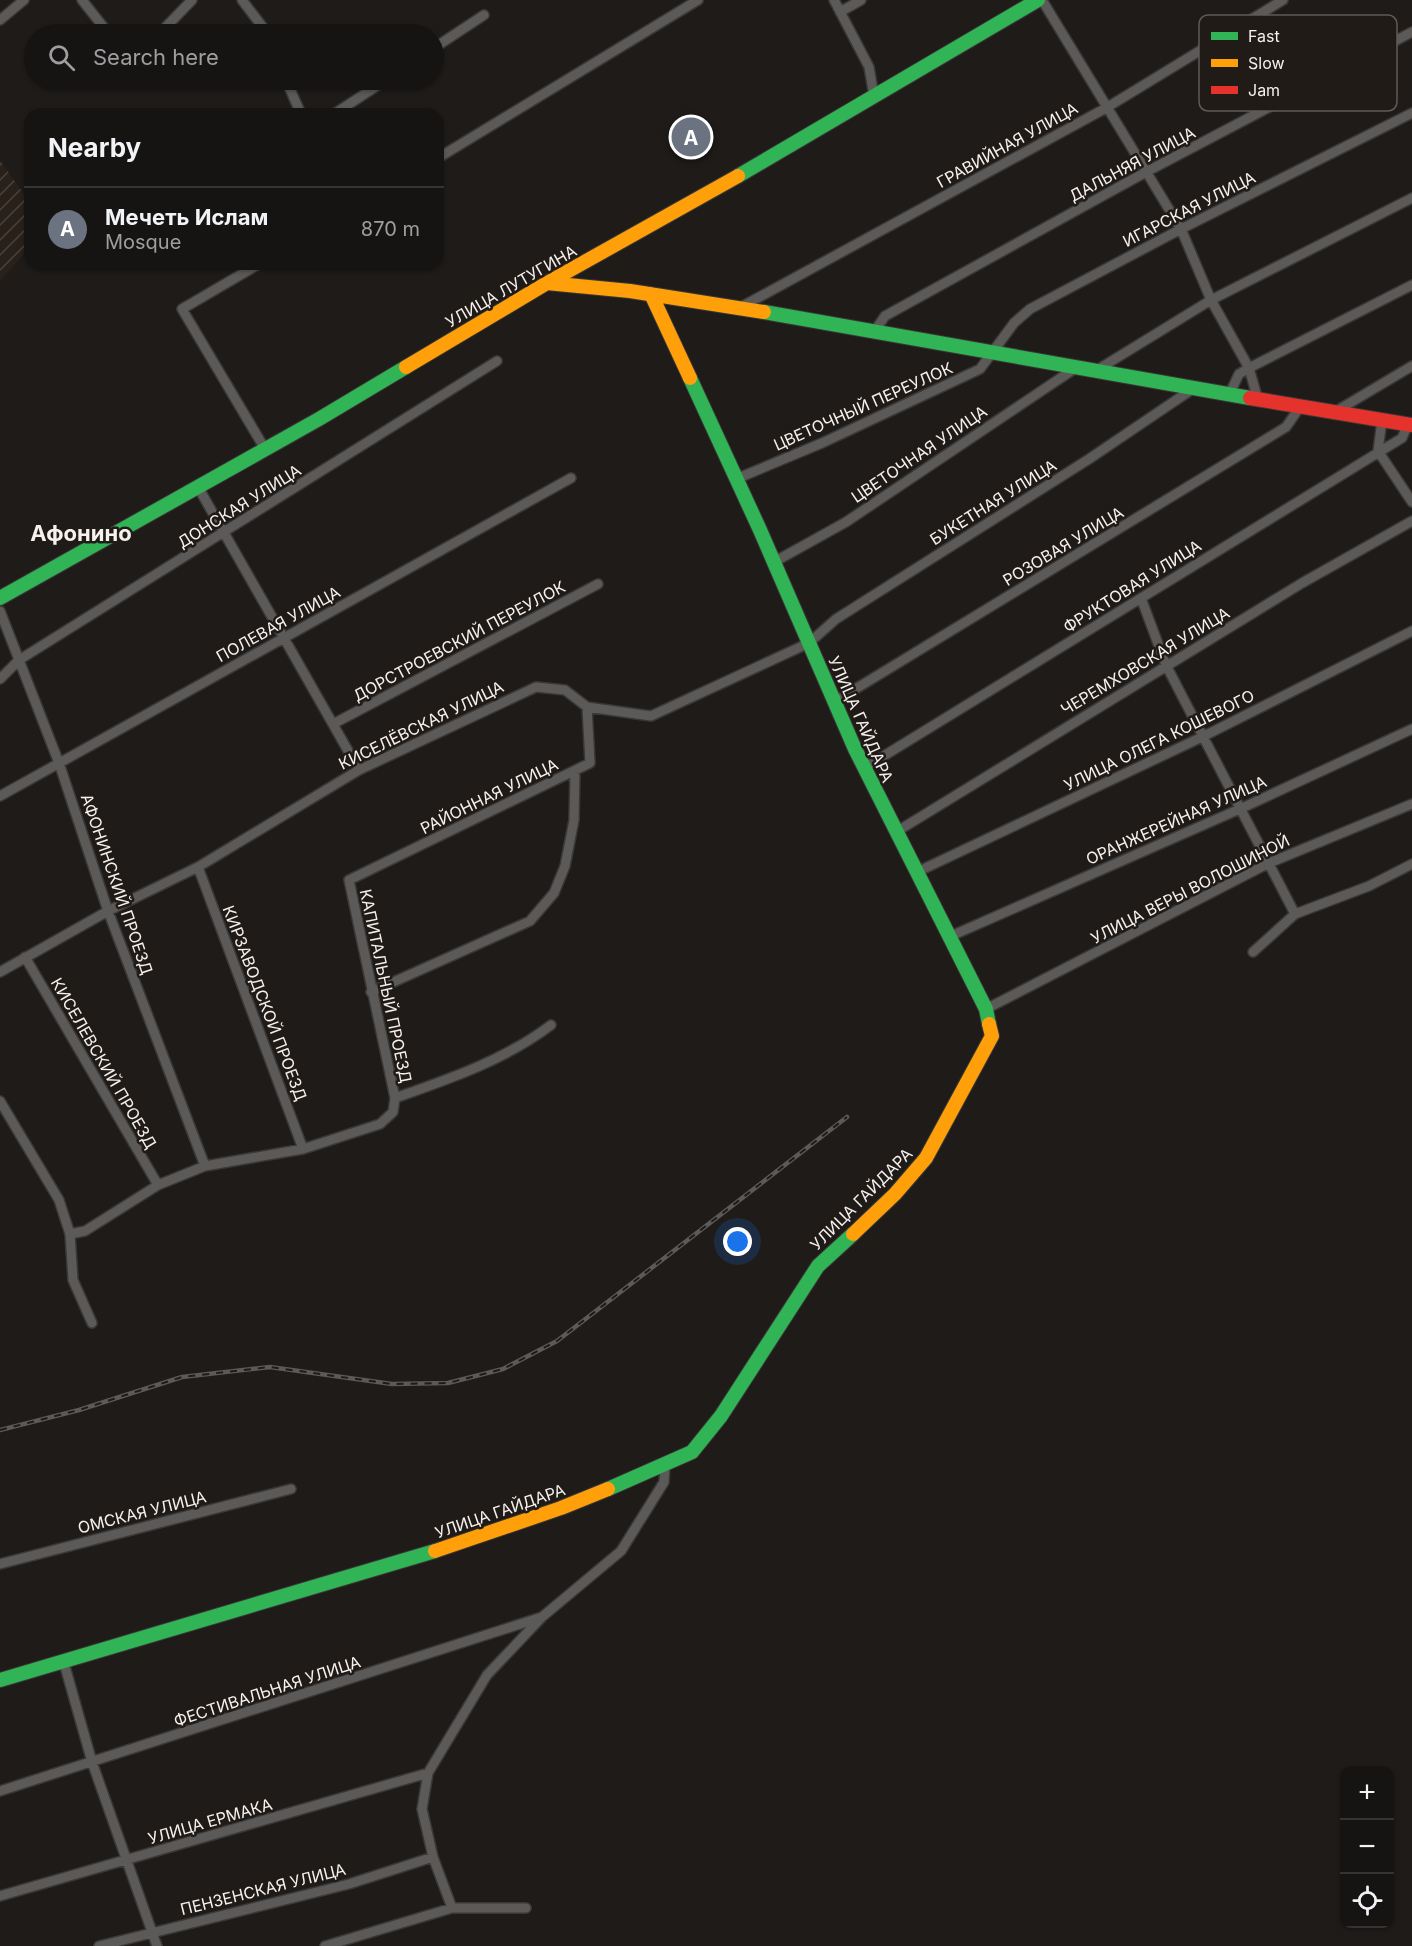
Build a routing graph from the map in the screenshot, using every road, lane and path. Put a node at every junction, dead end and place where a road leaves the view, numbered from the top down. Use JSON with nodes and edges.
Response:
{"nodes":[{"id":1,"x":24,"y":0,"type":"edge"},
{"id":2,"x":82,"y":0,"type":"edge"},
{"id":3,"x":192,"y":0,"type":"edge"},
{"id":4,"x":242,"y":0,"type":"edge"},
{"id":5,"x":698,"y":0,"type":"edge"},
{"id":6,"x":834,"y":0,"type":"edge"},
{"id":7,"x":861,"y":0,"type":"edge"},
{"id":8,"x":1040,"y":0,"type":"edge"},
{"id":9,"x":1283,"y":0,"type":"edge"},
{"id":10,"x":840,"y":12,"type":"junction"},
{"id":11,"x":484,"y":15,"type":"dead end"},
{"id":12,"x":1258,"y":15,"type":"edge"},
{"id":13,"x":0,"y":20,"type":"edge"},
{"id":14,"x":101,"y":24,"type":"edge"},
{"id":15,"x":169,"y":24,"type":"edge"},
{"id":16,"x":260,"y":24,"type":"edge"},
{"id":17,"x":1412,"y":32,"type":"edge"},
{"id":18,"x":1397,"y":40,"type":"edge"},
{"id":19,"x":444,"y":41,"type":"edge"},
{"id":20,"x":1199,"y":51,"type":"edge"},
{"id":21,"x":290,"y":90,"type":"edge"},
{"id":22,"x":371,"y":90,"type":"edge"},
{"id":23,"x":874,"y":96,"type":"junction"},
{"id":24,"x":298,"y":108,"type":"edge"},
{"id":25,"x":343,"y":108,"type":"edge"},
{"id":26,"x":1106,"y":108,"type":"junction"},
{"id":27,"x":1262,"y":111,"type":"edge"},
{"id":28,"x":1412,"y":113,"type":"edge"},
{"id":29,"x":444,"y":154,"type":"edge"},
{"id":30,"x":1146,"y":172,"type":"junction"},
{"id":31,"x":1412,"y":198,"type":"edge"},
{"id":32,"x":1180,"y":229,"type":"junction"},
{"id":33,"x":249,"y":270,"type":"edge"},
{"id":34,"x":548,"y":283,"type":"junction"},
{"id":35,"x":1412,"y":285,"type":"edge"},
{"id":36,"x":651,"y":294,"type":"junction"},
{"id":37,"x":1211,"y":300,"type":"junction"},
{"id":38,"x":741,"y":307,"type":"junction"},
{"id":39,"x":874,"y":332,"type":"junction"},
{"id":40,"x":995,"y":352,"type":"junction"},
{"id":41,"x":497,"y":361,"type":"dead end"},
{"id":42,"x":1078,"y":366,"type":"junction"},
{"id":43,"x":1412,"y":366,"type":"edge"},
{"id":44,"x":1249,"y":368,"type":"junction"},
{"id":45,"x":1097,"y":370,"type":"junction"},
{"id":46,"x":1194,"y":388,"type":"junction"},
{"id":47,"x":1229,"y":394,"type":"junction"},
{"id":48,"x":1258,"y":400,"type":"junction"},
{"id":49,"x":1300,"y":407,"type":"junction"},
{"id":50,"x":1333,"y":413,"type":"junction"},
{"id":51,"x":1382,"y":420,"type":"junction"},
{"id":52,"x":1410,"y":424,"type":"edge"},
{"id":53,"x":265,"y":449,"type":"junction"},
{"id":54,"x":1378,"y":451,"type":"junction"},
{"id":55,"x":571,"y":478,"type":"dead end"},
{"id":56,"x":736,"y":479,"type":"junction"},
{"id":57,"x":198,"y":487,"type":"junction"},
{"id":58,"x":1412,"y":502,"type":"edge"},
{"id":59,"x":1412,"y":521,"type":"edge"},
{"id":60,"x":224,"y":534,"type":"junction"},
{"id":61,"x":774,"y":562,"type":"junction"},
{"id":62,"x":598,"y":584,"type":"dead end"},
{"id":63,"x":0,"y":598,"type":"edge"},
{"id":64,"x":1141,"y":598,"type":"junction"},
{"id":65,"x":0,"y":611,"type":"edge"},
{"id":66,"x":1412,"y":631,"type":"edge"},
{"id":67,"x":283,"y":638,"type":"junction"},
{"id":68,"x":809,"y":643,"type":"junction"},
{"id":69,"x":19,"y":660,"type":"junction"},
{"id":70,"x":1166,"y":665,"type":"junction"},
{"id":71,"x":0,"y":679,"type":"edge"},
{"id":72,"x":834,"y":702,"type":"junction"},
{"id":73,"x":587,"y":707,"type":"junction"},
{"id":74,"x":333,"y":724,"type":"junction"},
{"id":75,"x":1412,"y":729,"type":"edge"},
{"id":76,"x":1202,"y":737,"type":"junction"},
{"id":77,"x":59,"y":763,"type":"junction"},
{"id":78,"x":864,"y":768,"type":"junction"},
{"id":79,"x":359,"y":770,"type":"junction"},
{"id":80,"x":575,"y":771,"type":"junction"},
{"id":81,"x":0,"y":796,"type":"edge"},
{"id":82,"x":1412,"y":804,"type":"edge"},
{"id":83,"x":1242,"y":808,"type":"junction"},
{"id":84,"x":896,"y":832,"type":"junction"},
{"id":85,"x":1269,"y":863,"type":"junction"},
{"id":86,"x":1412,"y":864,"type":"edge"},
{"id":87,"x":198,"y":867,"type":"junction"},
{"id":88,"x":917,"y":872,"type":"junction"},
{"id":89,"x":349,"y":880,"type":"joint"},
{"id":90,"x":108,"y":911,"type":"junction"},
{"id":91,"x":1294,"y":914,"type":"junction"},
{"id":92,"x":951,"y":936,"type":"junction"},
{"id":93,"x":1253,"y":952,"type":"dead end"},
{"id":94,"x":25,"y":957,"type":"junction"},
{"id":95,"x":0,"y":972,"type":"edge"},
{"id":96,"x":371,"y":992,"type":"junction"},
{"id":97,"x":986,"y":1009,"type":"junction"},
{"id":98,"x":551,"y":1025,"type":"dead end"},
{"id":99,"x":395,"y":1098,"type":"junction"},
{"id":100,"x":0,"y":1101,"type":"edge"},
{"id":101,"x":303,"y":1149,"type":"junction"},
{"id":102,"x":205,"y":1166,"type":"junction"},
{"id":103,"x":158,"y":1185,"type":"junction"},
{"id":104,"x":70,"y":1234,"type":"junction"},
{"id":105,"x":92,"y":1323,"type":"dead end"},
{"id":106,"x":665,"y":1466,"type":"junction"},
{"id":107,"x":291,"y":1489,"type":"dead end"},
{"id":108,"x":0,"y":1564,"type":"edge"},
{"id":109,"x":542,"y":1617,"type":"junction"},
{"id":110,"x":64,"y":1663,"type":"junction"},
{"id":111,"x":0,"y":1680,"type":"edge"},
{"id":112,"x":92,"y":1762,"type":"junction"},
{"id":113,"x":428,"y":1773,"type":"junction"},
{"id":114,"x":0,"y":1791,"type":"edge"},
{"id":115,"x":433,"y":1857,"type":"junction"},
{"id":116,"x":127,"y":1860,"type":"junction"},
{"id":117,"x":0,"y":1896,"type":"edge"},
{"id":118,"x":452,"y":1908,"type":"junction"},
{"id":119,"x":526,"y":1908,"type":"dead end"},
{"id":120,"x":152,"y":1932,"type":"junction"},
{"id":121,"x":99,"y":1946,"type":"edge"},
{"id":122,"x":158,"y":1946,"type":"edge"},
{"id":123,"x":325,"y":1946,"type":"edge"}],
"edges":[{"from":1,"to":13,"type":"street"},
{"from":2,"to":14,"type":"street"},
{"from":3,"to":15,"type":"street"},
{"from":4,"to":16,"type":"street"},
{"from":5,"to":29,"type":"street"},
{"from":6,"to":10,"type":"street"},
{"from":7,"to":10,"type":"street"},
{"from":8,"to":23,"type":"main road","name":"УЛИЦА ЛУТУГИНА"},
{"from":8,"to":26,"type":"street"},
{"from":9,"to":12,"type":"street","name":"ГРАВИЙНАЯ УЛИЦА"},
{"from":10,"to":23,"type":"street"},
{"from":11,"to":19,"type":"street"},
{"from":17,"to":18,"type":"street","name":"ДАЛЬНЯЯ УЛИЦА"},
{"from":20,"to":26,"type":"street","name":"ГРАВИЙНАЯ УЛИЦА"},
{"from":21,"to":24,"type":"street"},
{"from":22,"to":25,"type":"street"},
{"from":23,"to":34,"type":"main road","name":"УЛИЦА ЛУТУГИНА"},
{"from":26,"to":30,"type":"street"},
{"from":26,"to":38,"type":"street","name":"ГРАВИЙНАЯ УЛИЦА"},
{"from":27,"to":30,"type":"street","name":"ДАЛЬНЯЯ УЛИЦА"},
{"from":28,"to":32,"type":"street","name":"ИГАРСКАЯ УЛИЦА"},
{"from":30,"to":32,"type":"street"},
{"from":30,"to":39,"type":"street","name":"ДАЛЬНЯЯ УЛИЦА"},
{"from":31,"to":37,"type":"street"},
{"from":32,"to":37,"type":"street"},
{"from":32,"to":40,"type":"street","name":"ИГАРСКАЯ УЛИЦА"},
{"from":33,"to":53,"type":"street"},
{"from":34,"to":36,"type":"main road"},
{"from":34,"to":53,"type":"main road","name":"УЛИЦА ЛУТУГИНА"},
{"from":35,"to":44,"type":"street"},
{"from":36,"to":38,"type":"main road"},
{"from":36,"to":56,"type":"main road","name":"УЛИЦА ГАЙДАРА"},
{"from":37,"to":44,"type":"street"},
{"from":37,"to":45,"type":"street"},
{"from":38,"to":39,"type":"main road"},
{"from":39,"to":40,"type":"main road"},
{"from":40,"to":42,"type":"main road"},
{"from":40,"to":56,"type":"street","name":"ЦВЕТОЧНЫЙ ПЕРЕУЛОК"},
{"from":41,"to":60,"type":"street","name":"ДОНСКАЯ УЛИЦА"},
{"from":42,"to":45,"type":"main road"},
{"from":42,"to":61,"type":"street","name":"ЦВЕТОЧНАЯ УЛИЦА"},
{"from":43,"to":50,"type":"street"},
{"from":44,"to":47,"type":"street"},
{"from":44,"to":48,"type":"street"},
{"from":45,"to":46,"type":"main road"},
{"from":46,"to":47,"type":"main road"},
{"from":46,"to":68,"type":"street","name":"БУКЕТНАЯ УЛИЦА"},
{"from":47,"to":48,"type":"main road"},
{"from":48,"to":49,"type":"main road"},
{"from":49,"to":50,"type":"main road"},
{"from":49,"to":72,"type":"street","name":"РОЗОВАЯ УЛИЦА"},
{"from":50,"to":51,"type":"main road"},
{"from":51,"to":52,"type":"main road"},
{"from":51,"to":54,"type":"street"},
{"from":52,"to":54,"type":"street","name":"ФРУКТОВАЯ УЛИЦА"},
{"from":53,"to":57,"type":"main road","name":"УЛИЦА ЛУТУГИНА"},
{"from":54,"to":58,"type":"street"},
{"from":54,"to":64,"type":"street","name":"ФРУКТОВАЯ УЛИЦА"},
{"from":55,"to":67,"type":"street","name":"ПОЛЕВАЯ УЛИЦА"},
{"from":56,"to":61,"type":"main road","name":"УЛИЦА ГАЙДАРА"},
{"from":57,"to":60,"type":"street"},
{"from":57,"to":63,"type":"main road","name":"УЛИЦА ЛУТУГИНА"},
{"from":59,"to":70,"type":"street","name":"ЧЕРЕМХОВСКАЯ УЛИЦА"},
{"from":60,"to":67,"type":"street"},
{"from":60,"to":69,"type":"street","name":"ДОНСКАЯ УЛИЦА"},
{"from":61,"to":68,"type":"main road","name":"УЛИЦА ГАЙДАРА"},
{"from":62,"to":74,"type":"street","name":"ДОРСТРОЕВСКИЙ ПЕРЕУЛОК"},
{"from":64,"to":70,"type":"street"},
{"from":64,"to":78,"type":"street","name":"ФРУКТОВАЯ УЛИЦА"},
{"from":65,"to":69,"type":"street","name":"АФОНИНСКИЙ ПРОЕЗД"},
{"from":66,"to":76,"type":"street","name":"УЛИЦА ОЛЕГА КОШЕВОГО"},
{"from":67,"to":74,"type":"street"},
{"from":67,"to":77,"type":"street","name":"ПОЛЕВАЯ УЛИЦА"},
{"from":68,"to":72,"type":"main road","name":"УЛИЦА ГАЙДАРА"},
{"from":68,"to":73,"type":"street","name":"КИСЕЛЁВСКАЯ УЛИЦА"},
{"from":69,"to":71,"type":"street","name":"ДОНСКАЯ УЛИЦА"},
{"from":69,"to":77,"type":"street","name":"АФОНИНСКИЙ ПРОЕЗД"},
{"from":70,"to":76,"type":"street"},
{"from":70,"to":84,"type":"street","name":"ЧЕРЕМХОВСКАЯ УЛИЦА"},
{"from":72,"to":78,"type":"main road","name":"УЛИЦА ГАЙДАРА"},
{"from":73,"to":79,"type":"street","name":"КИСЕЛЁВСКАЯ УЛИЦА"},
{"from":73,"to":80,"type":"street","name":"РАЙОННАЯ УЛИЦА"},
{"from":74,"to":79,"type":"street"},
{"from":75,"to":83,"type":"street","name":"ОРАНЖЕРЕЙНАЯ УЛИЦА"},
{"from":76,"to":83,"type":"street"},
{"from":76,"to":88,"type":"street","name":"УЛИЦА ОЛЕГА КОШЕВОГО"},
{"from":77,"to":81,"type":"street","name":"ПОЛЕВАЯ УЛИЦА"},
{"from":77,"to":90,"type":"street","name":"АФОНИНСКИЙ ПРОЕЗД"},
{"from":78,"to":84,"type":"main road","name":"УЛИЦА ГАЙДАРА"},
{"from":79,"to":87,"type":"street","name":"КИСЕЛЁВСКАЯ УЛИЦА"},
{"from":80,"to":89,"type":"street","name":"РАЙОННАЯ УЛИЦА"},
{"from":80,"to":96,"type":"street"},
{"from":82,"to":85,"type":"street","name":"УЛИЦА ВЕРЫ ВОЛОШИНОЙ"},
{"from":83,"to":85,"type":"street"},
{"from":83,"to":92,"type":"street","name":"ОРАНЖЕРЕЙНАЯ УЛИЦА"},
{"from":84,"to":88,"type":"main road","name":"УЛИЦА ГАЙДАРА"},
{"from":85,"to":91,"type":"street"},
{"from":85,"to":97,"type":"street","name":"УЛИЦА ВЕРЫ ВОЛОШИНОЙ"},
{"from":86,"to":91,"type":"street"},
{"from":87,"to":90,"type":"street","name":"КИСЕЛЁВСКАЯ УЛИЦА"},
{"from":87,"to":101,"type":"street","name":"КИРЗАВОДСКОЙ ПРОЕЗД"},
{"from":88,"to":92,"type":"main road","name":"УЛИЦА ГАЙДАРА"},
{"from":89,"to":96,"type":"street","name":"КАПИТАЛЬНЫЙ ПРОЕЗД"},
{"from":90,"to":94,"type":"street","name":"КИСЕЛЁВСКАЯ УЛИЦА"},
{"from":90,"to":102,"type":"street","name":"АФОНИНСКИЙ ПРОЕЗД"},
{"from":91,"to":93,"type":"street"},
{"from":92,"to":97,"type":"main road","name":"УЛИЦА ГАЙДАРА"},
{"from":94,"to":95,"type":"street","name":"КИСЕЛЁВСКАЯ УЛИЦА"},
{"from":94,"to":103,"type":"street","name":"КИСЕЛЕВСКИЙ ПРОЕЗД"},
{"from":96,"to":99,"type":"street","name":"КАПИТАЛЬНЫЙ ПРОЕЗД"},
{"from":97,"to":106,"type":"main road","name":"УЛИЦА ГАЙДАРА"},
{"from":98,"to":99,"type":"street"},
{"from":99,"to":101,"type":"street"},
{"from":100,"to":104,"type":"street"},
{"from":101,"to":102,"type":"street"},
{"from":102,"to":103,"type":"street"},
{"from":103,"to":104,"type":"street"},
{"from":104,"to":105,"type":"street"},
{"from":106,"to":109,"type":"street"},
{"from":106,"to":110,"type":"main road","name":"УЛИЦА ГАЙДАРА"},
{"from":107,"to":108,"type":"street","name":"ОМСКАЯ УЛИЦА"},
{"from":109,"to":112,"type":"street","name":"ФЕСТИВАЛЬНАЯ УЛИЦА"},
{"from":109,"to":113,"type":"street"},
{"from":110,"to":111,"type":"main road","name":"УЛИЦА ГАЙДАРА"},
{"from":110,"to":112,"type":"street"},
{"from":112,"to":114,"type":"street","name":"ФЕСТИВАЛЬНАЯ УЛИЦА"},
{"from":112,"to":116,"type":"street"},
{"from":113,"to":115,"type":"street"},
{"from":113,"to":116,"type":"street","name":"УЛИЦА ЕРМАКА"},
{"from":115,"to":118,"type":"street"},
{"from":115,"to":120,"type":"street","name":"ПЕНЗЕНСКАЯ УЛИЦА"},
{"from":116,"to":117,"type":"street","name":"УЛИЦА ЕРМАКА"},
{"from":116,"to":120,"type":"street"},
{"from":118,"to":119,"type":"street"},
{"from":118,"to":123,"type":"street"},
{"from":120,"to":121,"type":"street","name":"ПЕНЗЕНСКАЯ УЛИЦА"},
{"from":120,"to":122,"type":"street"}]}
